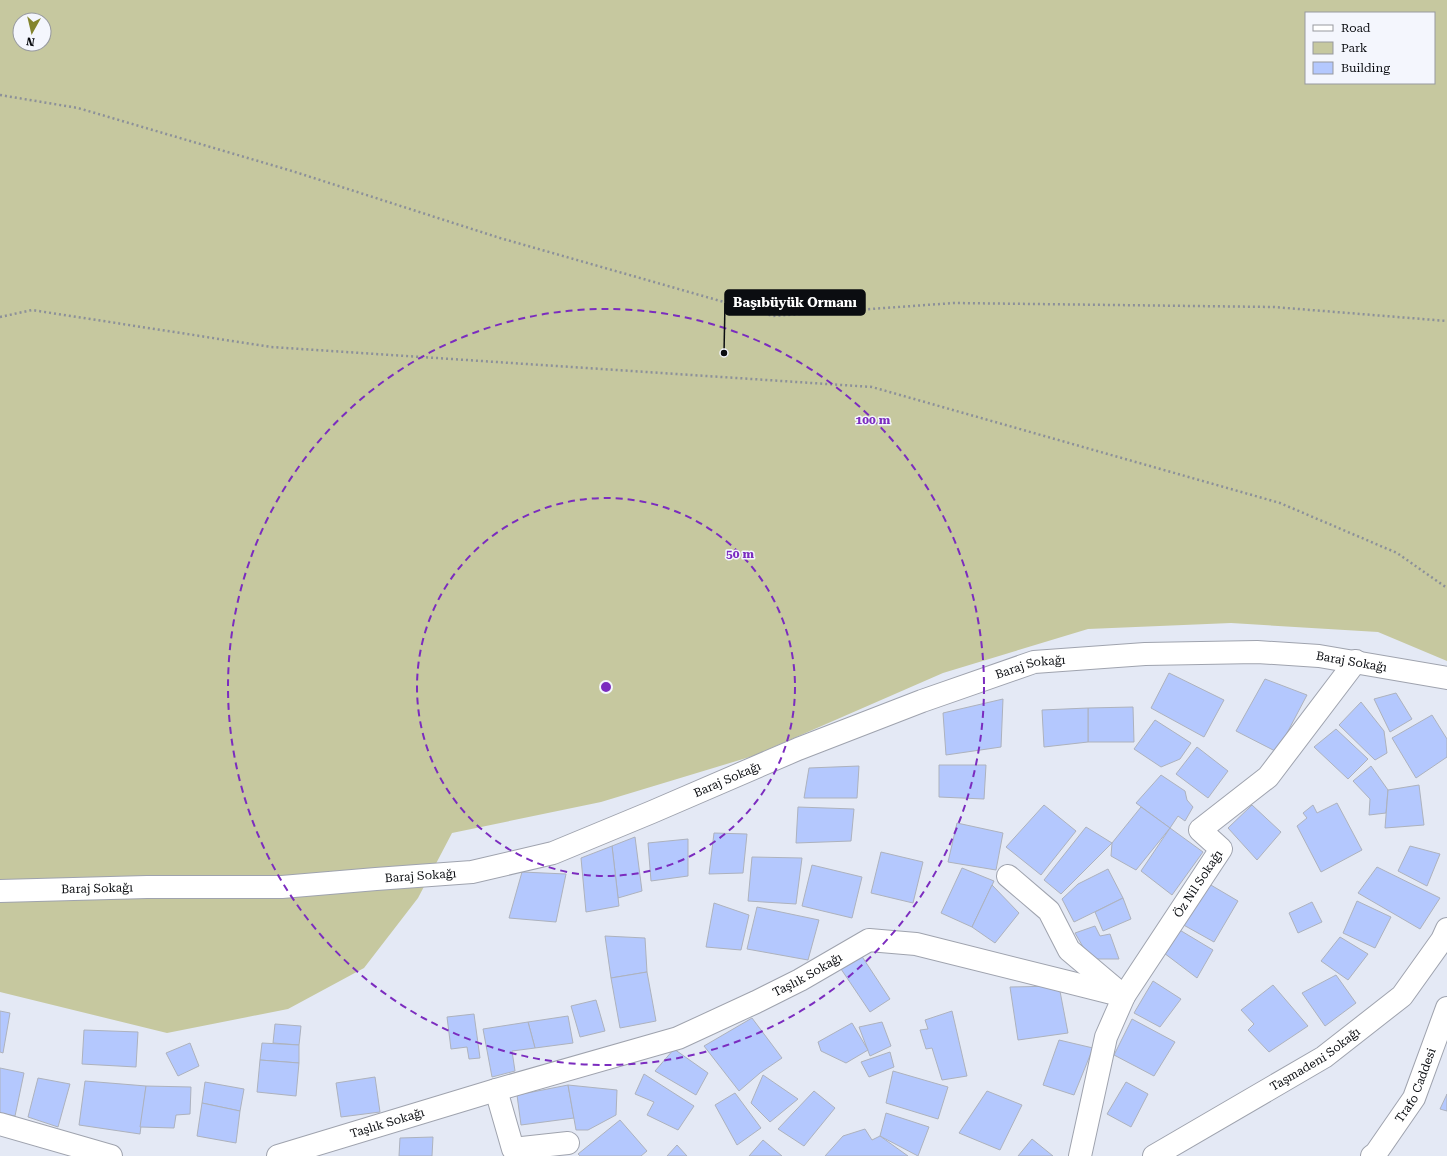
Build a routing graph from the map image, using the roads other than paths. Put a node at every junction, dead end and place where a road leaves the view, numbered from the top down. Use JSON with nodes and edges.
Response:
{"nodes":[{"id":1,"x":1356,"y":661,"type":"junction"},
{"id":2,"x":1447,"y":678,"type":"edge"},
{"id":3,"x":1008,"y":876,"type":"dead end"},
{"id":4,"x":0,"y":891,"type":"edge"},
{"id":5,"x":1447,"y":930,"type":"edge"},
{"id":6,"x":1124,"y":996,"type":"junction"},
{"id":7,"x":1447,"y":1008,"type":"edge"},
{"id":8,"x":496,"y":1090,"type":"junction"},
{"id":9,"x":0,"y":1124,"type":"edge"},
{"id":10,"x":568,"y":1143,"type":"dead end"},
{"id":11,"x":111,"y":1156,"type":"edge"},
{"id":12,"x":278,"y":1156,"type":"edge"},
{"id":13,"x":1080,"y":1156,"type":"edge"},
{"id":14,"x":1154,"y":1156,"type":"edge"},
{"id":15,"x":1372,"y":1156,"type":"edge"}],
"edges":[{"from":1,"to":2,"type":"street","name":"Baraj Sokağı"},
{"from":1,"to":4,"type":"street","name":"Baraj Sokağı"},
{"from":1,"to":6,"type":"street","name":"Öz Nil Sokağı"},
{"from":3,"to":6,"type":"street"},
{"from":5,"to":14,"type":"street","name":"Taşmadeni Sokağı"},
{"from":6,"to":8,"type":"street","name":"Taşlık Sokağı"},
{"from":6,"to":13,"type":"street","name":"Öz Nil Sokağı"},
{"from":7,"to":15,"type":"street","name":"Trafo Caddesi"},
{"from":8,"to":10,"type":"street"},
{"from":8,"to":12,"type":"street","name":"Taşlık Sokağı"},
{"from":9,"to":11,"type":"street"}]}
